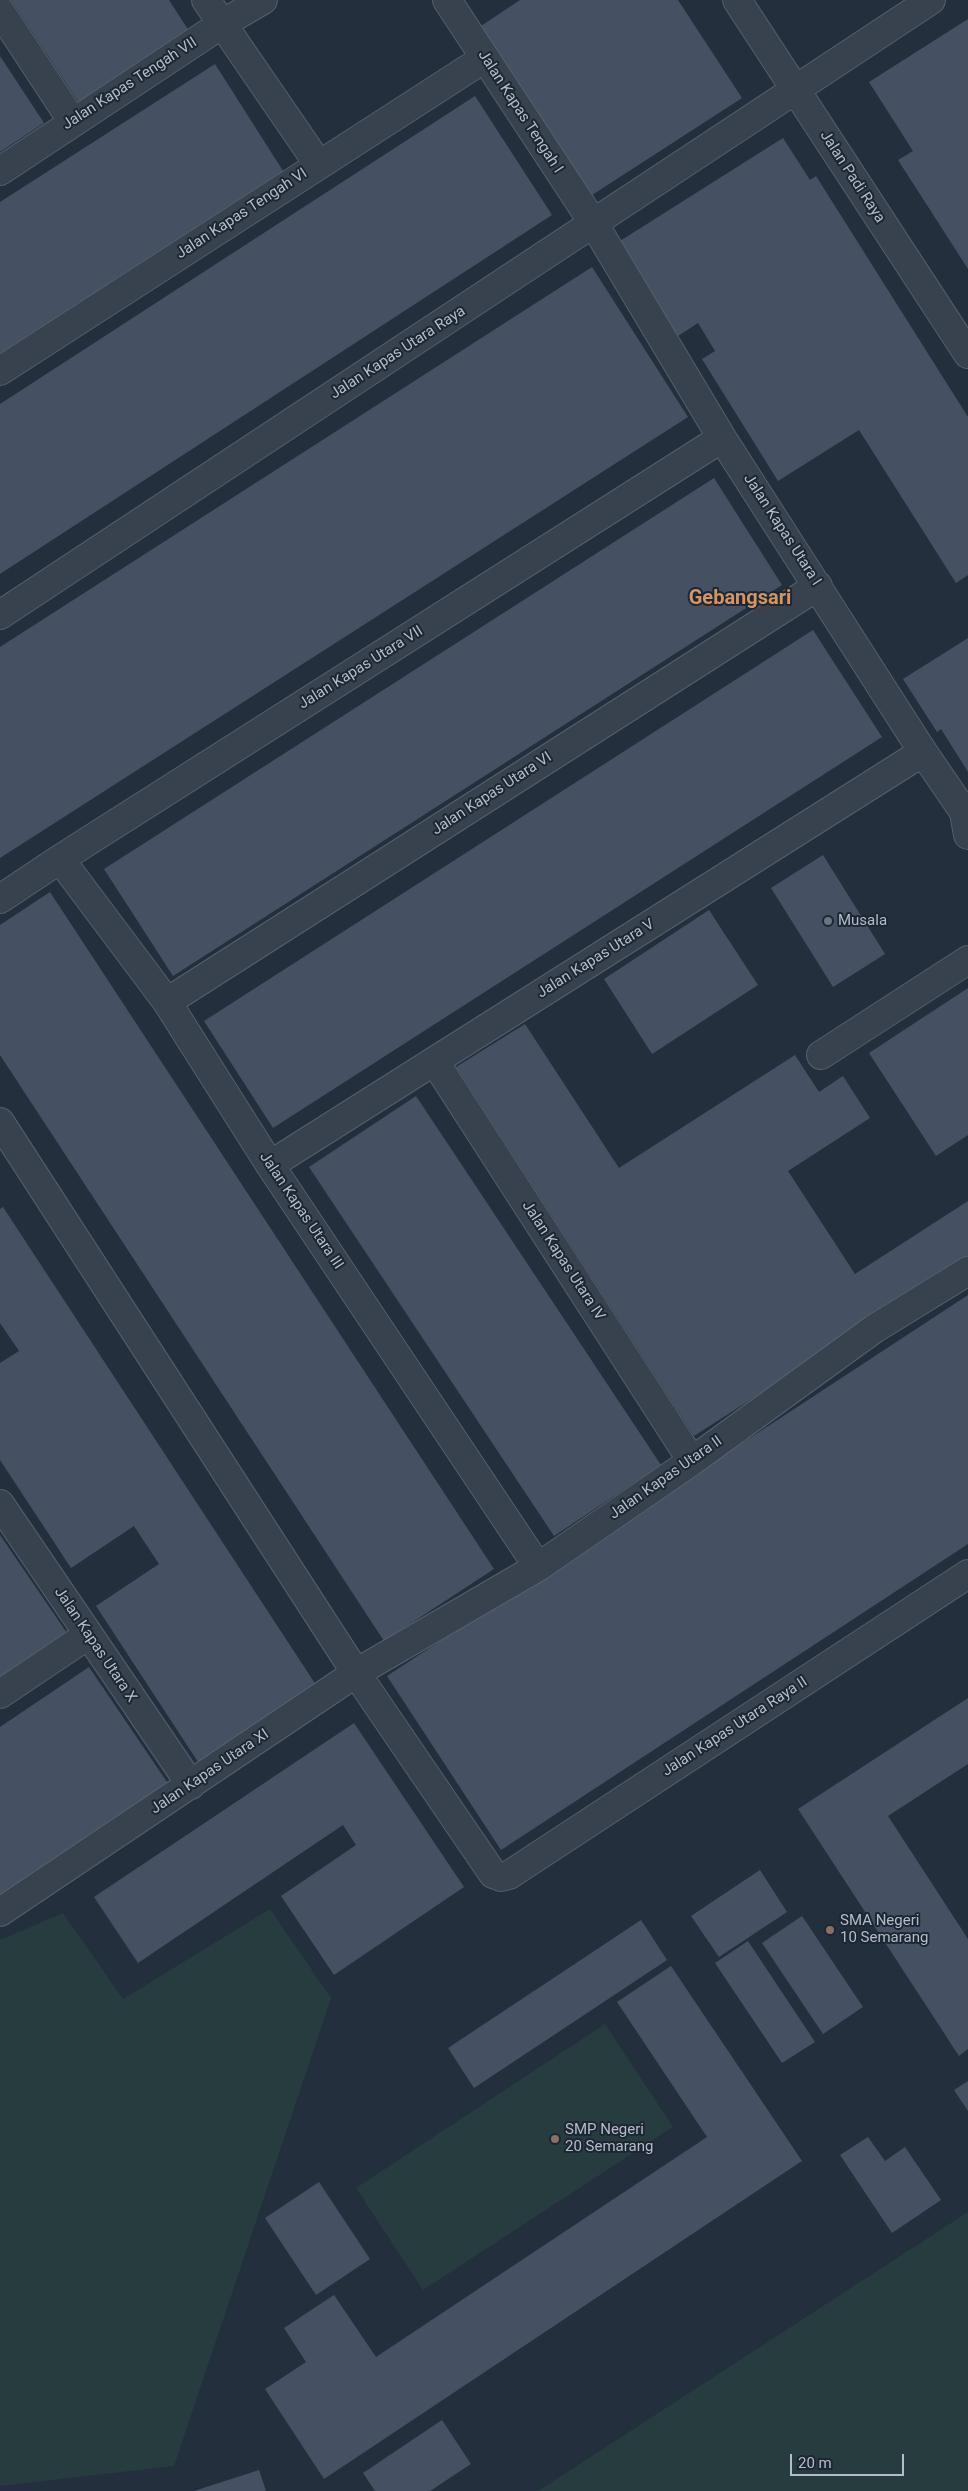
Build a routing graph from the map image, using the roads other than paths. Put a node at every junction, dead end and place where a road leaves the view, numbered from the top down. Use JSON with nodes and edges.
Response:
{"nodes":[{"id":1,"x":206,"y":0,"type":"edge"},
{"id":2,"x":263,"y":0,"type":"edge"},
{"id":3,"x":447,"y":0,"type":"edge"},
{"id":4,"x":737,"y":0,"type":"edge"},
{"id":5,"x":931,"y":0,"type":"edge"},
{"id":6,"x":0,"y":11,"type":"edge"},
{"id":7,"x":222,"y":24,"type":"junction"},
{"id":8,"x":485,"y":58,"type":"junction"},
{"id":9,"x":794,"y":89,"type":"junction"},
{"id":10,"x":72,"y":122,"type":"junction"},
{"id":11,"x":319,"y":165,"type":"junction"},
{"id":12,"x":0,"y":172,"type":"edge"},
{"id":13,"x":594,"y":224,"type":"junction"},
{"id":14,"x":968,"y":354,"type":"edge"},
{"id":15,"x":0,"y":371,"type":"edge"},
{"id":16,"x":722,"y":438,"type":"junction"},
{"id":17,"x":818,"y":586,"type":"junction"},
{"id":18,"x":0,"y":615,"type":"edge"},
{"id":19,"x":923,"y":752,"type":"junction"},
{"id":20,"x":968,"y":835,"type":"edge"},
{"id":21,"x":60,"y":859,"type":"junction"},
{"id":22,"x":0,"y":899,"type":"edge"},
{"id":23,"x":968,"y":960,"type":"edge"},
{"id":24,"x":167,"y":1002,"type":"junction"},
{"id":25,"x":821,"y":1055,"type":"dead end"},
{"id":26,"x":434,"y":1062,"type":"junction"},
{"id":27,"x":0,"y":1122,"type":"edge"},
{"id":28,"x":270,"y":1165,"type":"junction"},
{"id":29,"x":968,"y":1271,"type":"edge"},
{"id":30,"x":692,"y":1461,"type":"junction"},
{"id":31,"x":0,"y":1504,"type":"edge"},
{"id":32,"x":538,"y":1567,"type":"junction"},
{"id":33,"x":968,"y":1574,"type":"edge"},
{"id":34,"x":88,"y":1636,"type":"junction"},
{"id":35,"x":356,"y":1674,"type":"junction"},
{"id":36,"x":0,"y":1694,"type":"edge"},
{"id":37,"x":191,"y":1786,"type":"junction"},
{"id":38,"x":0,"y":1912,"type":"edge"}],
"edges":[{"from":1,"to":7,"type":"street"},
{"from":2,"to":7,"type":"street","name":"Jalan Kapas Tengah VII"},
{"from":3,"to":8,"type":"street","name":"Jalan Kapas Tengah I"},
{"from":4,"to":9,"type":"street","name":"Jalan Padi Raya"},
{"from":5,"to":9,"type":"street","name":"Jalan Kapas Utara Raya"},
{"from":6,"to":10,"type":"street"},
{"from":7,"to":10,"type":"street","name":"Jalan Kapas Tengah VII"},
{"from":7,"to":11,"type":"street"},
{"from":8,"to":11,"type":"street","name":"Jalan Kapas Tengah VI"},
{"from":8,"to":13,"type":"street","name":"Jalan Kapas Tengah I"},
{"from":9,"to":13,"type":"street","name":"Jalan Kapas Utara Raya"},
{"from":9,"to":14,"type":"street","name":"Jalan Padi Raya"},
{"from":10,"to":12,"type":"street","name":"Jalan Kapas Tengah VII"},
{"from":11,"to":15,"type":"street","name":"Jalan Kapas Tengah VI"},
{"from":13,"to":16,"type":"street","name":"Jalan Kapas Utara I"},
{"from":13,"to":18,"type":"street","name":"Jalan Kapas Utara Raya"},
{"from":16,"to":17,"type":"street","name":"Jalan Kapas Utara I"},
{"from":16,"to":21,"type":"street","name":"Jalan Kapas Utara VII"},
{"from":17,"to":19,"type":"street","name":"Jalan Kapas Utara I"},
{"from":17,"to":24,"type":"street","name":"Jalan Kapas Utara VI"},
{"from":19,"to":20,"type":"street","name":"Jalan Kapas Utara I"},
{"from":19,"to":26,"type":"street","name":"Jalan Kapas Utara V"},
{"from":21,"to":22,"type":"street","name":"Jalan Kapas Utara VII"},
{"from":21,"to":24,"type":"street","name":"Jalan Kapas Utara III"},
{"from":23,"to":25,"type":"street"},
{"from":24,"to":28,"type":"street","name":"Jalan Kapas Utara III"},
{"from":26,"to":28,"type":"street","name":"Jalan Kapas Utara V"},
{"from":26,"to":30,"type":"street","name":"Jalan Kapas Utara IV"},
{"from":27,"to":35,"type":"street"},
{"from":28,"to":32,"type":"street","name":"Jalan Kapas Utara III"},
{"from":29,"to":30,"type":"street","name":"Jalan Kapas Utara II"},
{"from":30,"to":32,"type":"street","name":"Jalan Kapas Utara II"},
{"from":31,"to":34,"type":"street","name":"Jalan Kapas Utara X"},
{"from":32,"to":35,"type":"street","name":"Jalan Kapas Utara II"},
{"from":33,"to":35,"type":"street","name":"Jalan Kapas Utara Raya II"},
{"from":34,"to":36,"type":"street"},
{"from":34,"to":37,"type":"street","name":"Jalan Kapas Utara X"},
{"from":35,"to":37,"type":"street","name":"Jalan Kapas Utara XI"},
{"from":37,"to":38,"type":"street","name":"Jalan Kapas Utara XI"}]}
